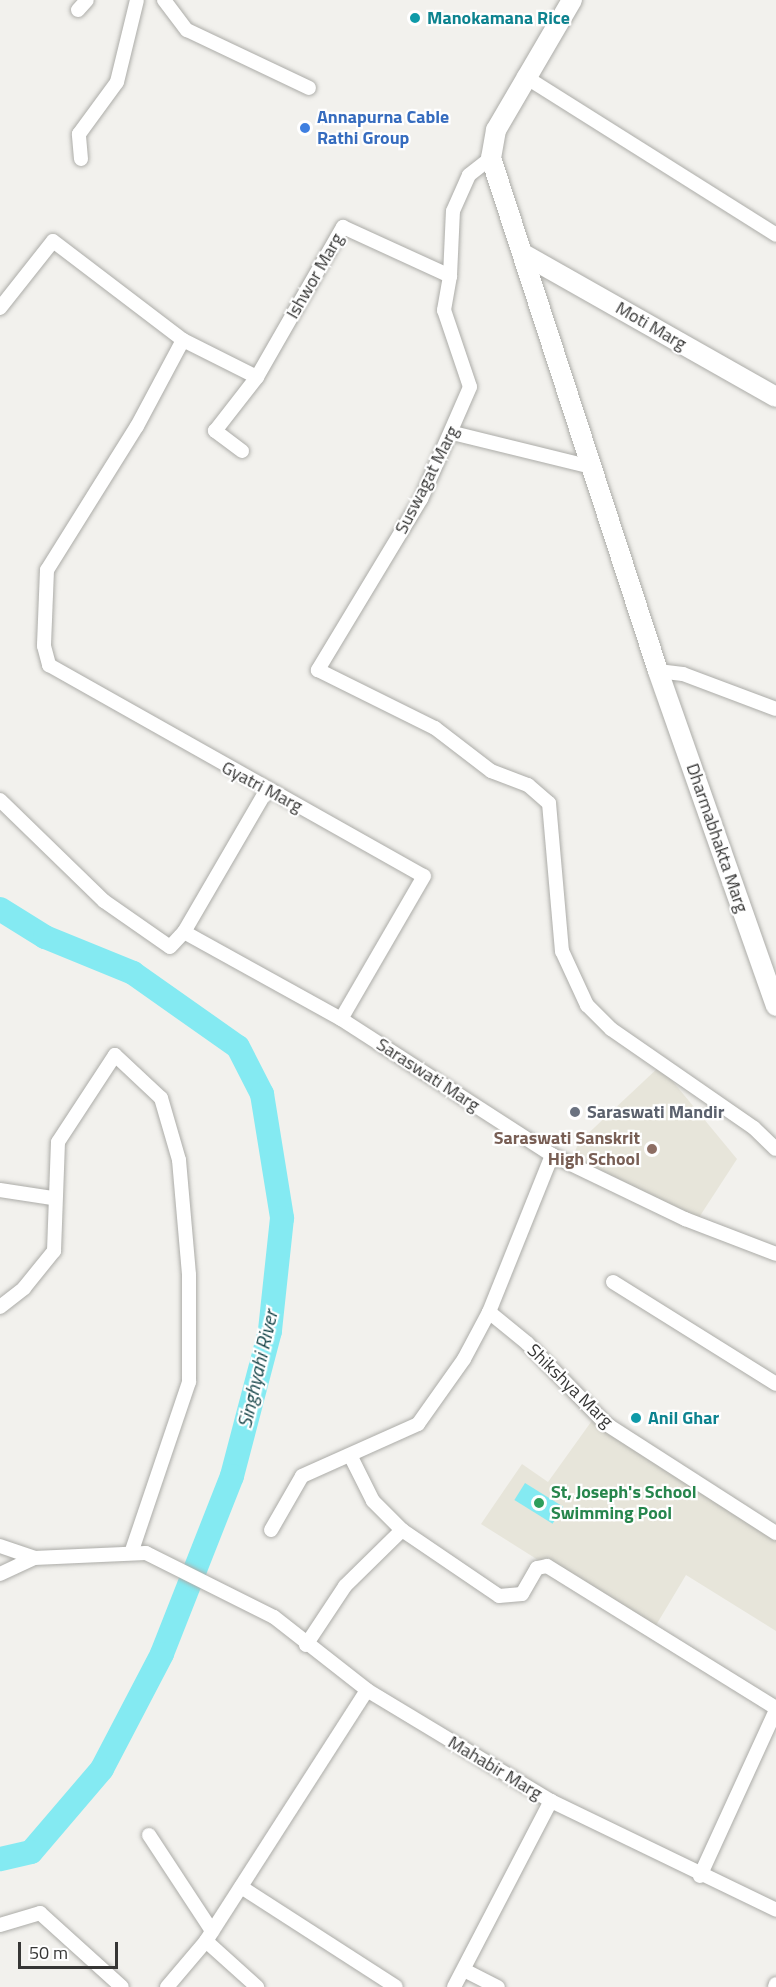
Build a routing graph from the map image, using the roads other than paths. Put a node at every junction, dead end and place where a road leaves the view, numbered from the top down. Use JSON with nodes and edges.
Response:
{"nodes":[{"id":1,"x":137,"y":0,"type":"edge"},
{"id":2,"x":164,"y":0,"type":"edge"},
{"id":3,"x":572,"y":0,"type":"edge"},
{"id":4,"x":524,"y":76,"type":"junction"},
{"id":5,"x":309,"y":88,"type":"dead end"},
{"id":6,"x":491,"y":158,"type":"junction"},
{"id":7,"x":81,"y":159,"type":"dead end"},
{"id":8,"x":776,"y":235,"type":"edge"},
{"id":9,"x":525,"y":255,"type":"junction"},
{"id":10,"x":450,"y":276,"type":"junction"},
{"id":11,"x":0,"y":308,"type":"edge"},
{"id":12,"x":183,"y":340,"type":"junction"},
{"id":13,"x":257,"y":377,"type":"junction"},
{"id":14,"x":776,"y":397,"type":"edge"},
{"id":15,"x":453,"y":433,"type":"junction"},
{"id":16,"x":242,"y":451,"type":"dead end"},
{"id":17,"x":591,"y":467,"type":"junction"},
{"id":18,"x":657,"y":671,"type":"junction"},
{"id":19,"x":776,"y":710,"type":"edge"},
{"id":20,"x":266,"y":791,"type":"junction"},
{"id":21,"x":0,"y":800,"type":"edge"},
{"id":22,"x":184,"y":932,"type":"junction"},
{"id":23,"x":776,"y":1006,"type":"edge"},
{"id":24,"x":341,"y":1019,"type":"junction"},
{"id":25,"x":776,"y":1149,"type":"edge"},
{"id":26,"x":552,"y":1155,"type":"junction"},
{"id":27,"x":0,"y":1190,"type":"edge"},
{"id":28,"x":52,"y":1198,"type":"junction"},
{"id":29,"x":776,"y":1254,"type":"edge"},
{"id":30,"x":613,"y":1282,"type":"dead end"},
{"id":31,"x":0,"y":1307,"type":"edge"},
{"id":32,"x":489,"y":1312,"type":"junction"},
{"id":33,"x":776,"y":1384,"type":"edge"},
{"id":34,"x":350,"y":1455,"type":"junction"},
{"id":35,"x":271,"y":1530,"type":"dead end"},
{"id":36,"x":402,"y":1530,"type":"junction"},
{"id":37,"x":776,"y":1533,"type":"edge"},
{"id":38,"x":0,"y":1546,"type":"edge"},
{"id":39,"x":139,"y":1551,"type":"junction"},
{"id":40,"x":34,"y":1558,"type":"junction"},
{"id":41,"x":0,"y":1574,"type":"edge"},
{"id":42,"x":306,"y":1645,"type":"junction"},
{"id":43,"x":367,"y":1690,"type":"junction"},
{"id":44,"x":776,"y":1709,"type":"edge"},
{"id":45,"x":551,"y":1801,"type":"junction"},
{"id":46,"x":149,"y":1835,"type":"dead end"},
{"id":47,"x":700,"y":1876,"type":"junction"},
{"id":48,"x":240,"y":1887,"type":"junction"},
{"id":49,"x":776,"y":1910,"type":"edge"},
{"id":50,"x":0,"y":1925,"type":"edge"},
{"id":51,"x":209,"y":1936,"type":"junction"},
{"id":52,"x":464,"y":1970,"type":"junction"},
{"id":53,"x":122,"y":1987,"type":"edge"},
{"id":54,"x":167,"y":1987,"type":"edge"},
{"id":55,"x":257,"y":1987,"type":"edge"},
{"id":56,"x":396,"y":1987,"type":"edge"},
{"id":57,"x":454,"y":1987,"type":"edge"},
{"id":58,"x":498,"y":1987,"type":"edge"}],
"edges":[{"from":1,"to":7,"type":"street"},
{"from":2,"to":5,"type":"street"},
{"from":3,"to":4,"type":"street"},
{"from":4,"to":6,"type":"street"},
{"from":4,"to":8,"type":"street"},
{"from":6,"to":9,"type":"street","name":"Dharmabhakta Marg"},
{"from":6,"to":10,"type":"street"},
{"from":9,"to":14,"type":"street","name":"Moti Marg"},
{"from":9,"to":17,"type":"street","name":"Dharmabhakta Marg"},
{"from":10,"to":13,"type":"street","name":"Ishwor Marg"},
{"from":10,"to":15,"type":"street","name":"Suswagat Marg"},
{"from":11,"to":12,"type":"street"},
{"from":12,"to":13,"type":"street"},
{"from":12,"to":20,"type":"street","name":"Gyatri Marg"},
{"from":13,"to":16,"type":"street"},
{"from":15,"to":17,"type":"street"},
{"from":15,"to":25,"type":"street","name":"Suswagat Marg"},
{"from":17,"to":18,"type":"street","name":"Dharmabhakta Marg"},
{"from":18,"to":19,"type":"street"},
{"from":18,"to":23,"type":"street","name":"Dharmabhakta Marg"},
{"from":20,"to":22,"type":"street"},
{"from":20,"to":24,"type":"street","name":"Gyatri Marg"},
{"from":21,"to":22,"type":"street"},
{"from":22,"to":24,"type":"street","name":"Saraswati Marg"},
{"from":24,"to":26,"type":"street","name":"Saraswati Marg"},
{"from":26,"to":29,"type":"street","name":"Saraswati Marg"},
{"from":26,"to":32,"type":"street"},
{"from":27,"to":28,"type":"street"},
{"from":28,"to":31,"type":"street"},
{"from":28,"to":39,"type":"street"},
{"from":30,"to":33,"type":"street"},
{"from":32,"to":34,"type":"street"},
{"from":32,"to":37,"type":"street","name":"Shikshya Marg"},
{"from":34,"to":35,"type":"street"},
{"from":34,"to":36,"type":"street"},
{"from":36,"to":42,"type":"street"},
{"from":36,"to":44,"type":"street"},
{"from":38,"to":40,"type":"street"},
{"from":39,"to":40,"type":"street"},
{"from":39,"to":42,"type":"street","name":"Mahabir Marg"},
{"from":40,"to":41,"type":"street"},
{"from":42,"to":43,"type":"street","name":"Mahabir Marg"},
{"from":43,"to":45,"type":"street","name":"Mahabir Marg"},
{"from":43,"to":48,"type":"street"},
{"from":44,"to":47,"type":"street"},
{"from":45,"to":47,"type":"street","name":"Mahabir Marg"},
{"from":45,"to":52,"type":"street"},
{"from":46,"to":51,"type":"street"},
{"from":47,"to":49,"type":"street","name":"Mahabir Marg"},
{"from":48,"to":51,"type":"street"},
{"from":48,"to":56,"type":"street"},
{"from":50,"to":53,"type":"street"},
{"from":51,"to":54,"type":"street"},
{"from":51,"to":55,"type":"street"},
{"from":52,"to":57,"type":"street"},
{"from":52,"to":58,"type":"street"}]}
